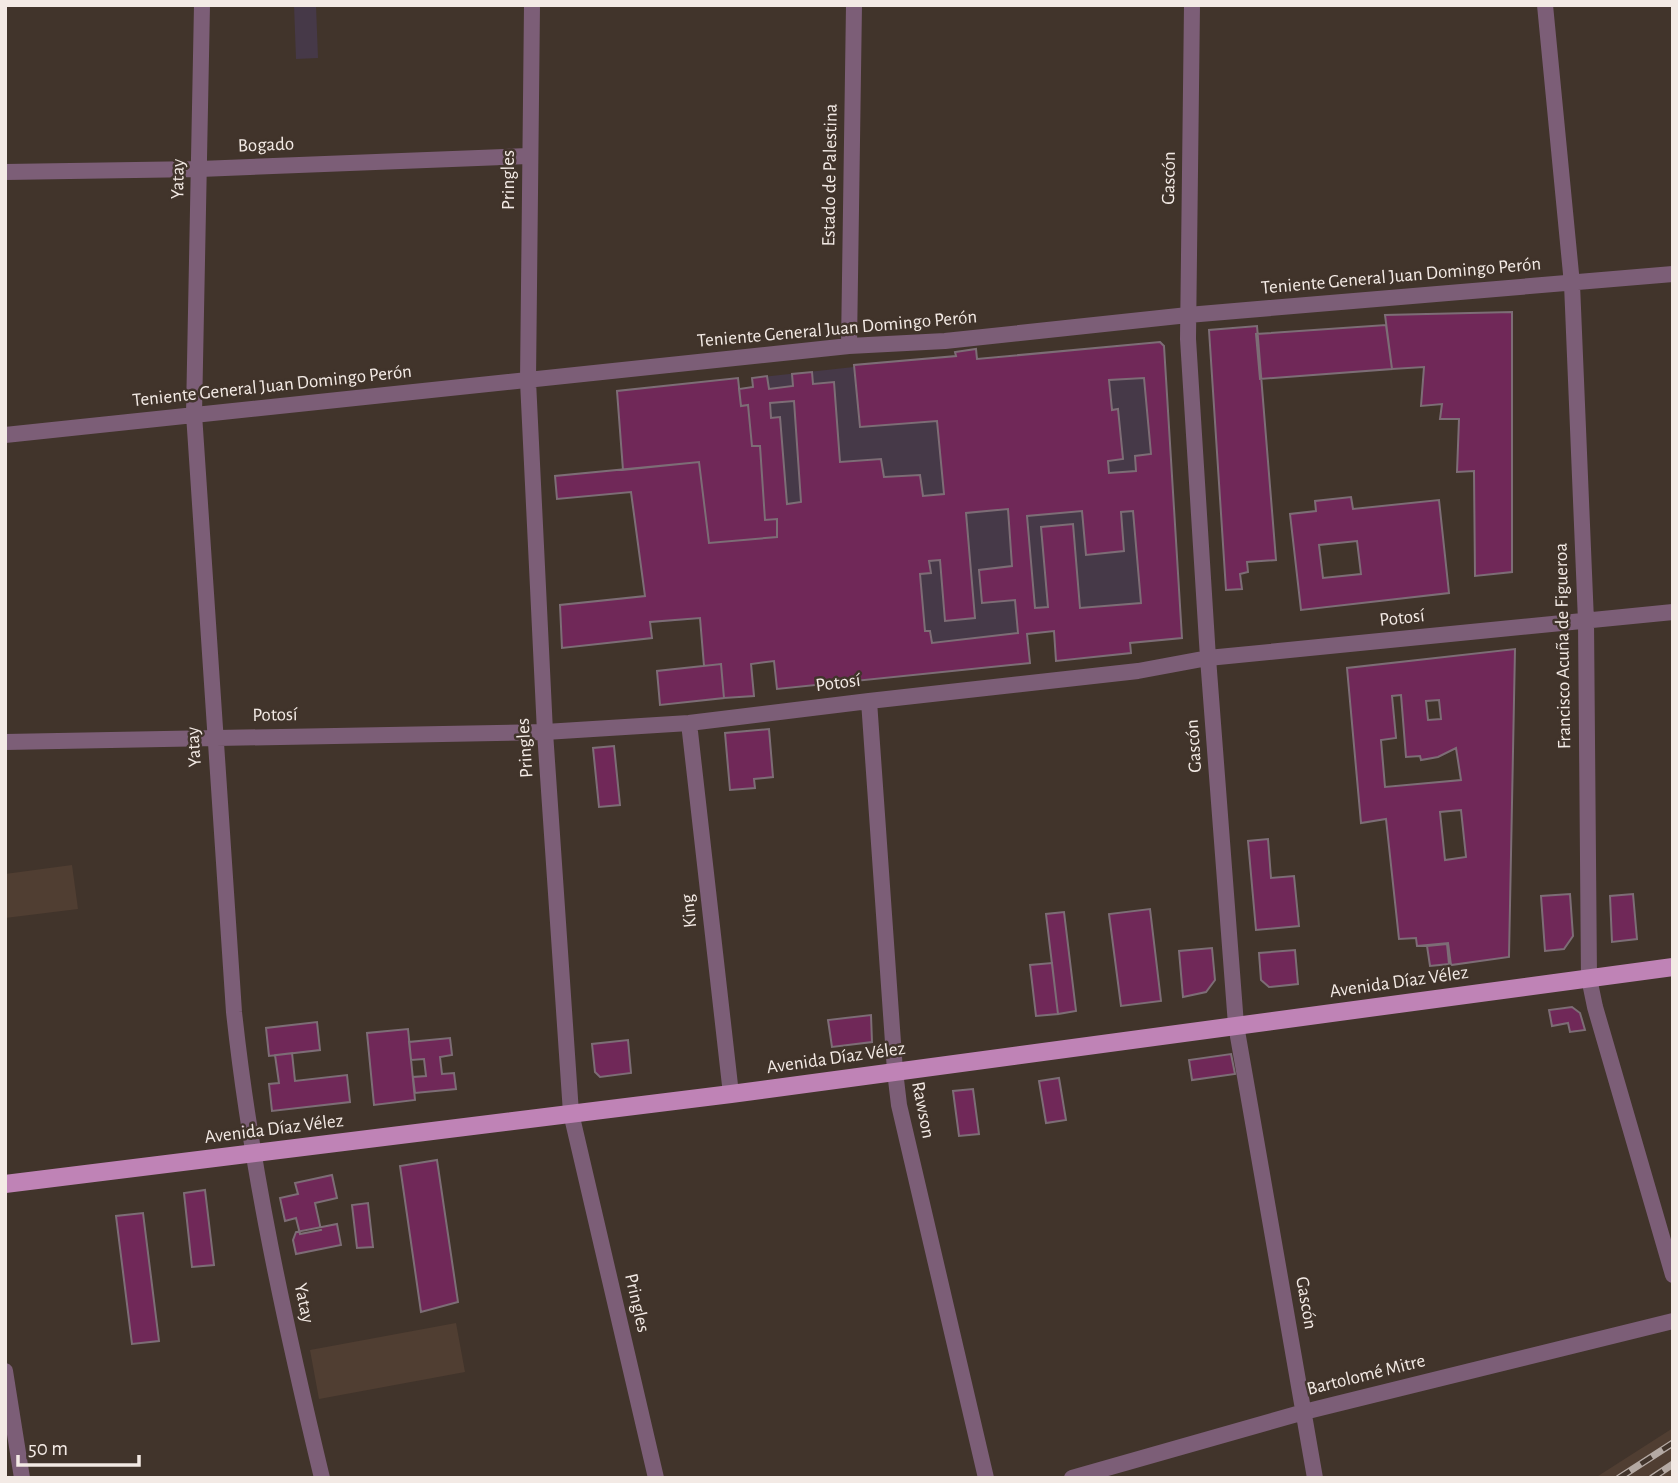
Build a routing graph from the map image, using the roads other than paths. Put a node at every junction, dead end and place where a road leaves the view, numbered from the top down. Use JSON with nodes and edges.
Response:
{"nodes":[{"id":1,"x":202,"y":5,"type":"edge"},
{"id":2,"x":532,"y":5,"type":"edge"},
{"id":3,"x":854,"y":5,"type":"edge"},
{"id":4,"x":1192,"y":5,"type":"edge"},
{"id":5,"x":1545,"y":5,"type":"edge"},
{"id":6,"x":529,"y":156,"type":"junction"},
{"id":7,"x":200,"y":169,"type":"junction"},
{"id":8,"x":5,"y":172,"type":"edge"},
{"id":9,"x":1673,"y":274,"type":"edge"},
{"id":10,"x":1572,"y":284,"type":"junction"},
{"id":11,"x":1188,"y":315,"type":"junction"},
{"id":12,"x":849,"y":346,"type":"junction"},
{"id":13,"x":528,"y":381,"type":"junction"},
{"id":14,"x":194,"y":414,"type":"junction"},
{"id":15,"x":5,"y":435,"type":"edge"},
{"id":16,"x":1673,"y":612,"type":"edge"},
{"id":17,"x":1586,"y":621,"type":"junction"},
{"id":18,"x":1208,"y":658,"type":"junction"},
{"id":19,"x":869,"y":701,"type":"junction"},
{"id":20,"x":689,"y":723,"type":"junction"},
{"id":21,"x":545,"y":733,"type":"junction"},
{"id":22,"x":214,"y":737,"type":"junction"},
{"id":23,"x":5,"y":742,"type":"edge"},
{"id":24,"x":1673,"y":967,"type":"edge"},
{"id":25,"x":1589,"y":978,"type":"junction"},
{"id":26,"x":1236,"y":1025,"type":"junction"},
{"id":27,"x":895,"y":1071,"type":"junction"},
{"id":28,"x":731,"y":1094,"type":"junction"},
{"id":29,"x":571,"y":1113,"type":"junction"},
{"id":30,"x":252,"y":1153,"type":"junction"},
{"id":31,"x":5,"y":1184,"type":"edge"},
{"id":32,"x":1673,"y":1275,"type":"edge"},
{"id":33,"x":1673,"y":1321,"type":"edge"},
{"id":34,"x":6,"y":1380,"type":"edge"},
{"id":35,"x":1304,"y":1412,"type":"junction"},
{"id":36,"x":23,"y":1478,"type":"edge"},
{"id":37,"x":322,"y":1478,"type":"edge"},
{"id":38,"x":656,"y":1478,"type":"edge"},
{"id":39,"x":986,"y":1478,"type":"edge"},
{"id":40,"x":1072,"y":1478,"type":"edge"},
{"id":41,"x":1315,"y":1478,"type":"edge"}],
"edges":[{"from":1,"to":7,"type":"street","name":"Yatay"},
{"from":2,"to":6,"type":"street","name":"Pringles"},
{"from":3,"to":12,"type":"street","name":"Estado de Palestina"},
{"from":4,"to":11,"type":"street","name":"Gascón"},
{"from":5,"to":10,"type":"street","name":"Francisco Acuña de Figueroa"},
{"from":6,"to":7,"type":"street","name":"Bogado"},
{"from":6,"to":13,"type":"street","name":"Pringles"},
{"from":7,"to":8,"type":"street","name":"Bogado"},
{"from":7,"to":14,"type":"street","name":"Yatay"},
{"from":9,"to":10,"type":"street","name":"Teniente General Juan Domingo Perón"},
{"from":10,"to":11,"type":"street","name":"Teniente General Juan Domingo Perón"},
{"from":10,"to":17,"type":"street","name":"Francisco Acuña de Figueroa"},
{"from":11,"to":12,"type":"street","name":"Teniente General Juan Domingo Perón"},
{"from":11,"to":18,"type":"street","name":"Gascón"},
{"from":12,"to":13,"type":"street","name":"Teniente General Juan Domingo Perón"},
{"from":13,"to":14,"type":"street","name":"Teniente General Juan Domingo Perón"},
{"from":13,"to":21,"type":"street","name":"Pringles"},
{"from":14,"to":15,"type":"street","name":"Teniente General Juan Domingo Perón"},
{"from":14,"to":22,"type":"street","name":"Yatay"},
{"from":16,"to":17,"type":"street","name":"Potosí"},
{"from":17,"to":18,"type":"street","name":"Potosí"},
{"from":17,"to":25,"type":"street","name":"Francisco Acuña de Figueroa"},
{"from":18,"to":19,"type":"street","name":"Potosí"},
{"from":18,"to":26,"type":"street","name":"Gascón"},
{"from":19,"to":20,"type":"street","name":"Potosí"},
{"from":19,"to":27,"type":"street","name":"Rawson"},
{"from":20,"to":21,"type":"street","name":"Potosí"},
{"from":20,"to":28,"type":"street","name":"King"},
{"from":21,"to":22,"type":"street","name":"Potosí"},
{"from":21,"to":29,"type":"street","name":"Pringles"},
{"from":22,"to":23,"type":"street","name":"Potosí"},
{"from":22,"to":30,"type":"street","name":"Yatay"},
{"from":24,"to":25,"type":"main road","name":"Avenida Díaz Vélez"},
{"from":25,"to":26,"type":"main road","name":"Avenida Díaz Vélez"},
{"from":25,"to":32,"type":"street","name":"Francisco Acuña de Figueroa"},
{"from":26,"to":27,"type":"main road","name":"Avenida Díaz Vélez"},
{"from":26,"to":35,"type":"street","name":"Gascón"},
{"from":27,"to":28,"type":"main road","name":"Avenida Díaz Vélez"},
{"from":27,"to":39,"type":"street","name":"Rawson"},
{"from":28,"to":29,"type":"main road","name":"Avenida Díaz Vélez"},
{"from":29,"to":30,"type":"main road","name":"Avenida Díaz Vélez"},
{"from":29,"to":38,"type":"street","name":"Pringles"},
{"from":30,"to":31,"type":"main road","name":"Avenida Díaz Vélez"},
{"from":30,"to":37,"type":"street","name":"Yatay"},
{"from":33,"to":35,"type":"street","name":"Bartolomé Mitre"},
{"from":34,"to":36,"type":"street"},
{"from":35,"to":40,"type":"street","name":"Bartolomé Mitre"},
{"from":35,"to":41,"type":"street","name":"Gascón"}]}
